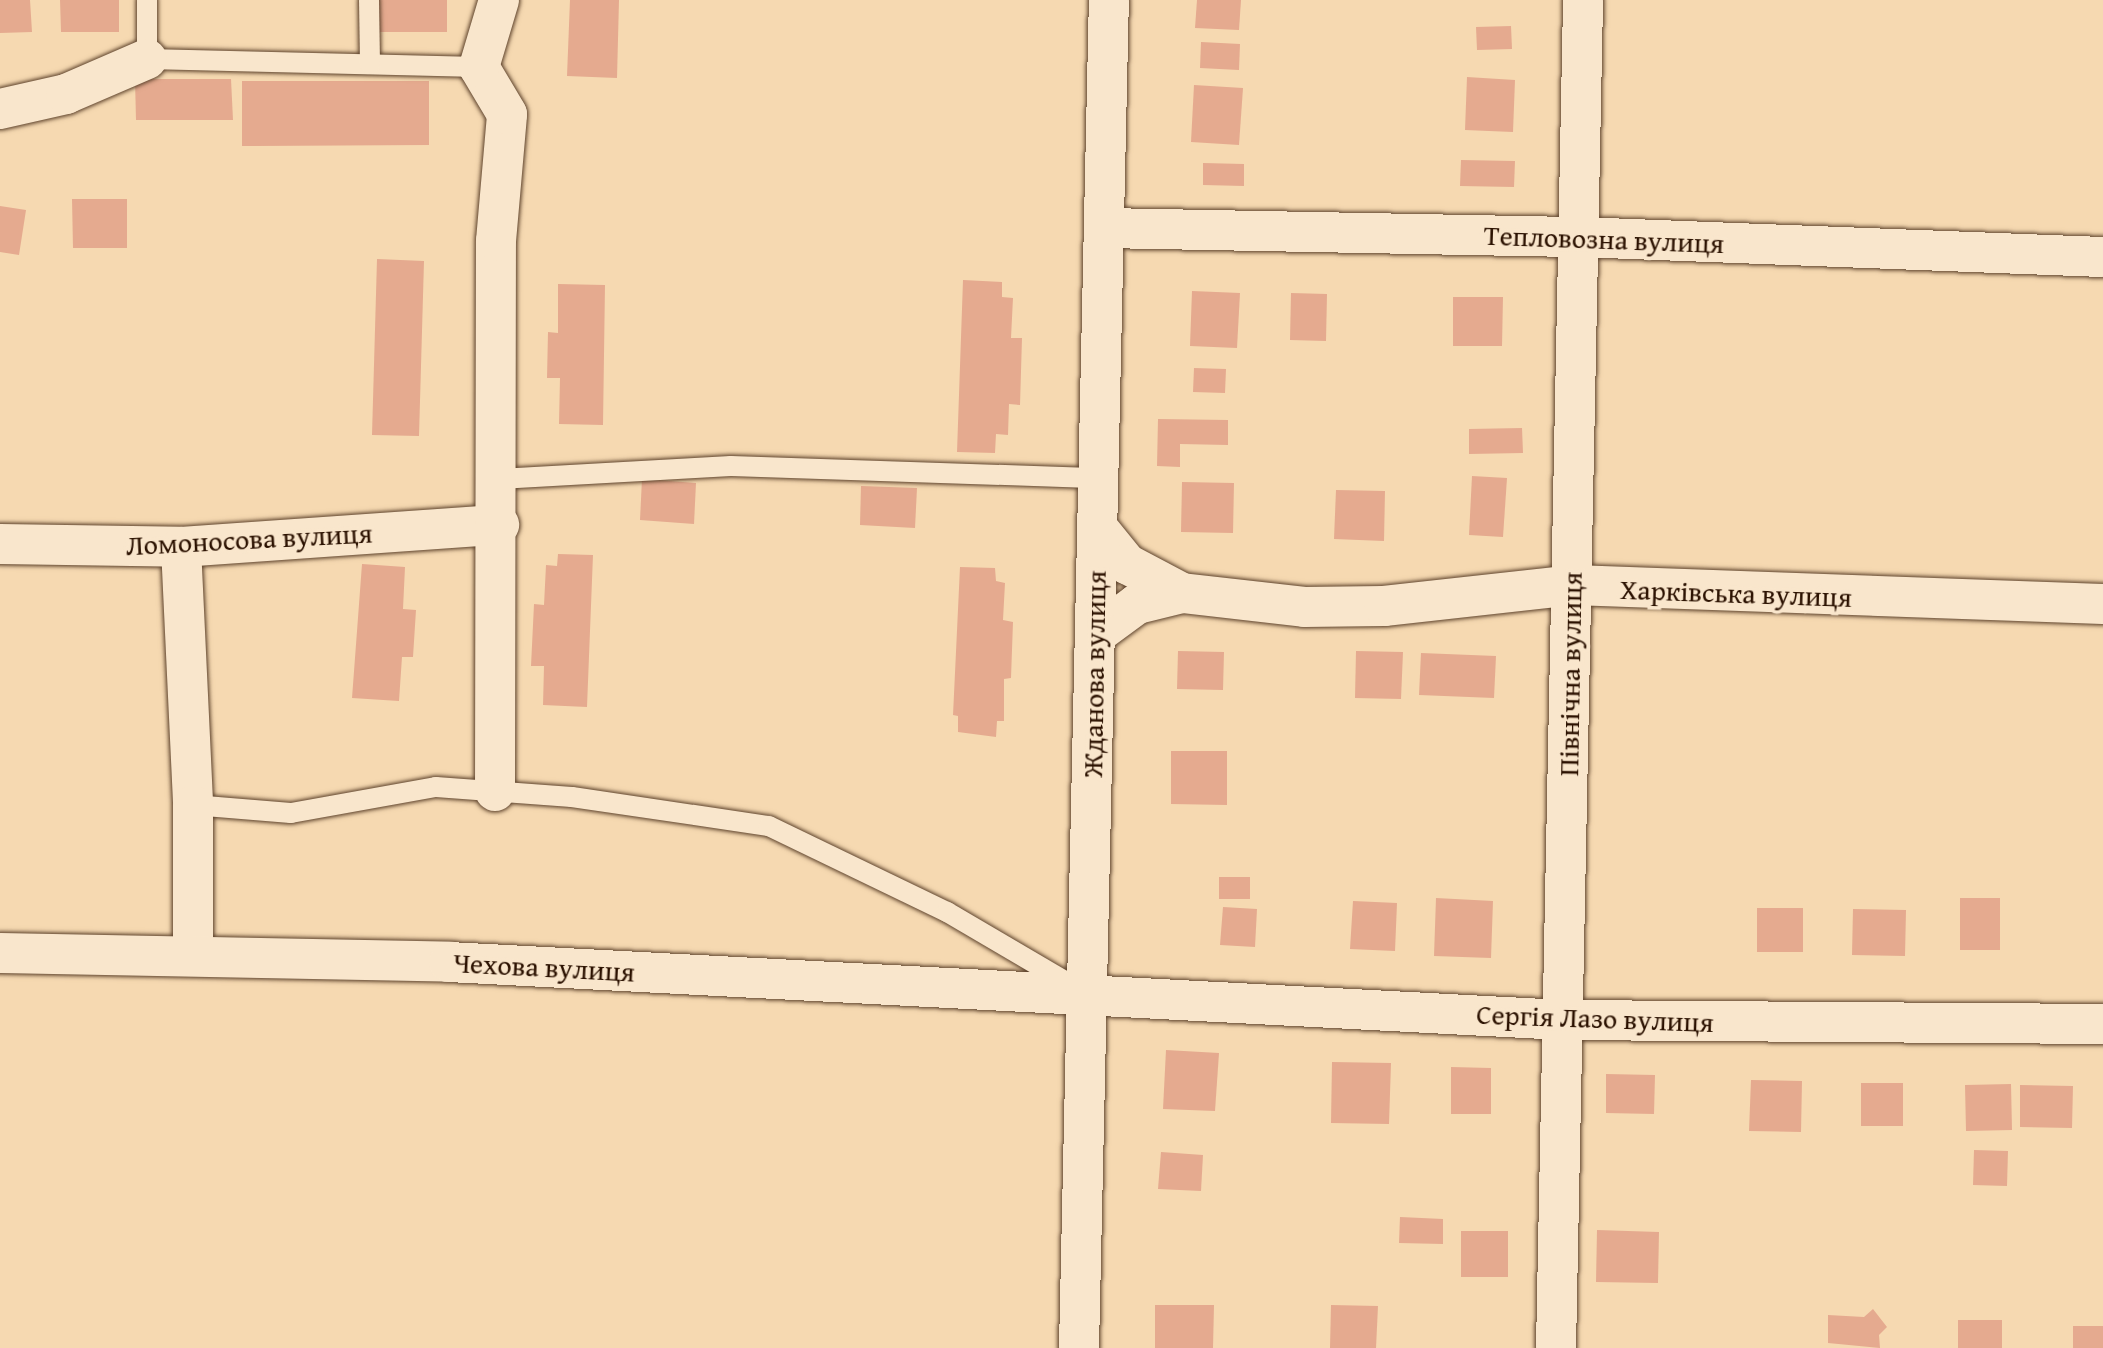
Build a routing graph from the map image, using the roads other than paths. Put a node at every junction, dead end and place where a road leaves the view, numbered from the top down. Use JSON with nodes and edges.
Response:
{"nodes":[{"id":1,"x":147,"y":0,"type":"edge"},
{"id":2,"x":369,"y":0,"type":"edge"},
{"id":3,"x":499,"y":0,"type":"edge"},
{"id":4,"x":1109,"y":0,"type":"edge"},
{"id":5,"x":1583,"y":0,"type":"edge"},
{"id":6,"x":147,"y":59,"type":"junction"},
{"id":7,"x":370,"y":64,"type":"junction"},
{"id":8,"x":479,"y":67,"type":"junction"},
{"id":9,"x":0,"y":109,"type":"edge"},
{"id":10,"x":1104,"y":228,"type":"junction"},
{"id":11,"x":1579,"y":237,"type":"junction"},
{"id":12,"x":2103,"y":257,"type":"edge"},
{"id":13,"x":1099,"y":478,"type":"junction"},
{"id":14,"x":499,"y":479,"type":"junction"},
{"id":15,"x":499,"y":525,"type":"junction"},
{"id":16,"x":1097,"y":527,"type":"junction"},
{"id":17,"x":0,"y":544,"type":"edge"},
{"id":18,"x":181,"y":547,"type":"junction"},
{"id":19,"x":1573,"y":585,"type":"junction"},
{"id":20,"x":1182,"y":593,"type":"junction"},
{"id":21,"x":2103,"y":604,"type":"edge"},
{"id":22,"x":1095,"y":635,"type":"junction"},
{"id":23,"x":495,"y":791,"type":"junction"},
{"id":24,"x":193,"y":805,"type":"junction"},
{"id":25,"x":0,"y":953,"type":"edge"},
{"id":26,"x":193,"y":956,"type":"junction"},
{"id":27,"x":1087,"y":994,"type":"junction"},
{"id":28,"x":1562,"y":1020,"type":"junction"},
{"id":29,"x":2103,"y":1024,"type":"edge"},
{"id":30,"x":1079,"y":1348,"type":"edge"},
{"id":31,"x":1556,"y":1348,"type":"edge"}],
"edges":[{"from":1,"to":6,"type":"lane"},
{"from":2,"to":7,"type":"lane"},
{"from":3,"to":8,"type":"street"},
{"from":4,"to":10,"type":"street","name":"Жданова вулиця"},
{"from":5,"to":11,"type":"street","name":"Північна вулиця"},
{"from":6,"to":7,"type":"lane"},
{"from":6,"to":9,"type":"street"},
{"from":7,"to":8,"type":"lane"},
{"from":8,"to":14,"type":"street"},
{"from":10,"to":11,"type":"street","name":"Тепловозна вулиця"},
{"from":10,"to":13,"type":"street","name":"Жданова вулиця"},
{"from":11,"to":12,"type":"street","name":"Тепловозна вулиця"},
{"from":11,"to":19,"type":"street","name":"Північна вулиця"},
{"from":13,"to":14,"type":"lane"},
{"from":13,"to":16,"type":"street","name":"Жданова вулиця"},
{"from":14,"to":15,"type":"street"},
{"from":15,"to":18,"type":"street","name":"Ломоносова вулиця"},
{"from":15,"to":23,"type":"street"},
{"from":16,"to":20,"type":"street"},
{"from":16,"to":22,"type":"street","name":"Жданова вулиця"},
{"from":17,"to":18,"type":"street","name":"Ломоносова вулиця"},
{"from":18,"to":24,"type":"street"},
{"from":19,"to":20,"type":"street","name":"Харківська вулиця"},
{"from":19,"to":21,"type":"street","name":"Харківська вулиця"},
{"from":19,"to":28,"type":"street","name":"Північна вулиця"},
{"from":20,"to":22,"type":"street","name":"Харківська вулиця"},
{"from":22,"to":27,"type":"street","name":"Жданова вулиця"},
{"from":23,"to":24,"type":"lane"},
{"from":23,"to":27,"type":"lane"},
{"from":24,"to":26,"type":"street"},
{"from":25,"to":26,"type":"street","name":"Чехова вулиця"},
{"from":26,"to":27,"type":"street","name":"Чехова вулиця"},
{"from":27,"to":28,"type":"street","name":"Сергія Лазо вулиця"},
{"from":27,"to":30,"type":"street","name":"Жданова вулиця"},
{"from":28,"to":29,"type":"street","name":"Сергія Лазо вулиця"},
{"from":28,"to":31,"type":"street","name":"Північна вулиця"}]}
